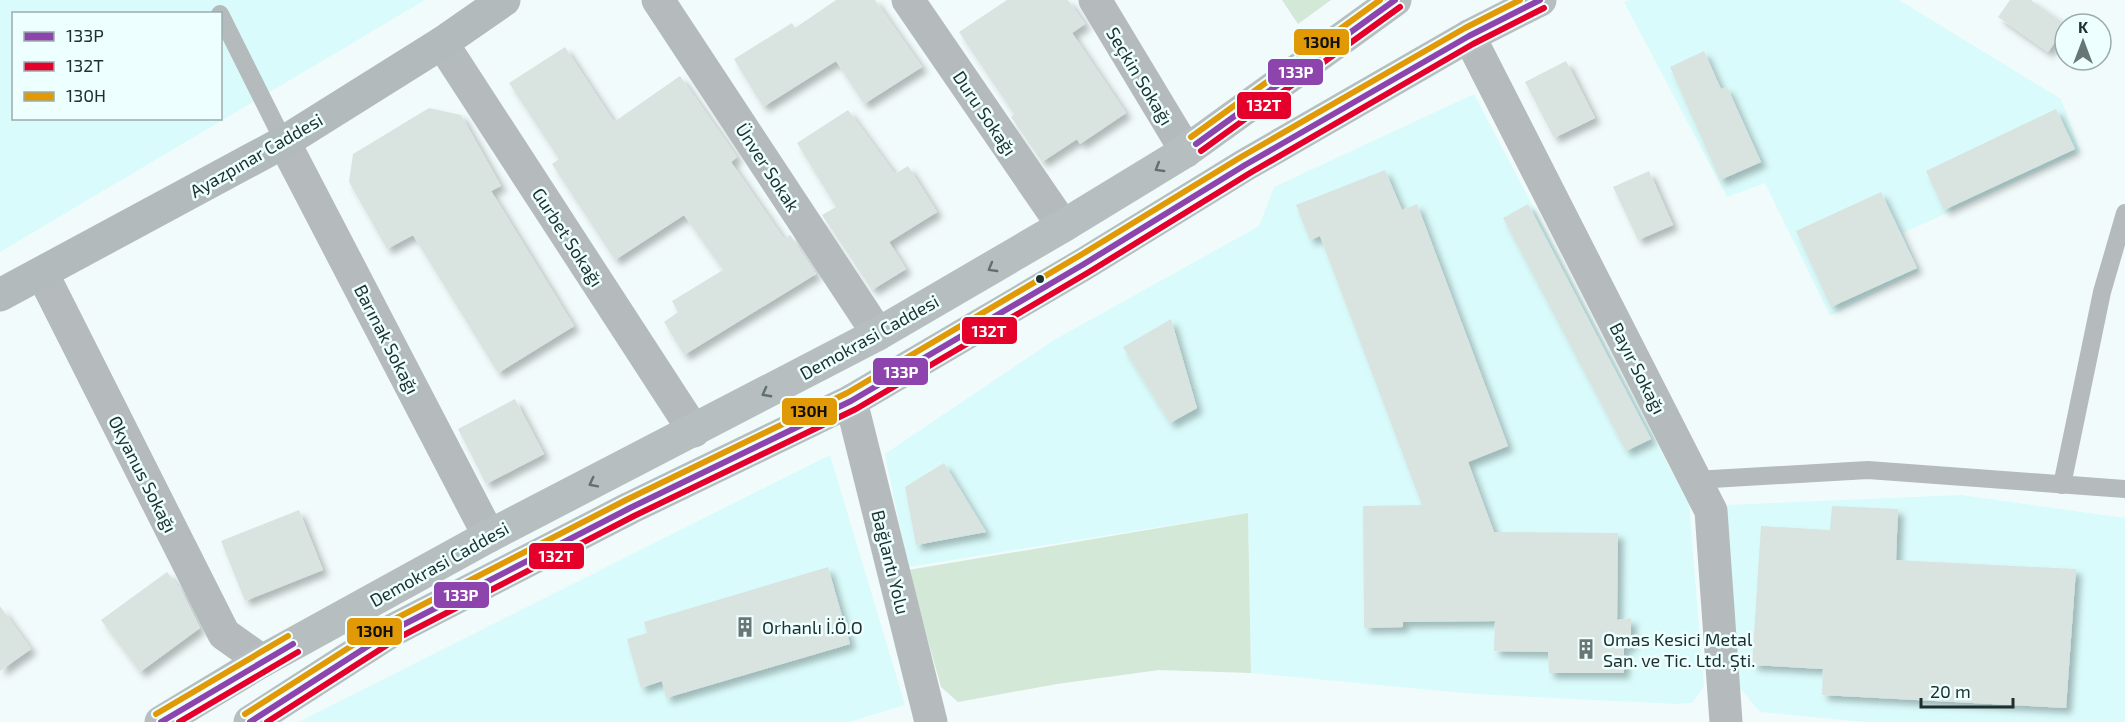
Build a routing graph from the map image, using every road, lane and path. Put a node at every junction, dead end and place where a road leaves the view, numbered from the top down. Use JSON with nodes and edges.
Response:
{"nodes":[{"id":1,"x":504,"y":0,"type":"edge"},
{"id":2,"x":658,"y":0,"type":"edge"},
{"id":3,"x":908,"y":0,"type":"edge"},
{"id":4,"x":1095,"y":0,"type":"edge"},
{"id":5,"x":1395,"y":0,"type":"edge"},
{"id":6,"x":1540,"y":0,"type":"edge"},
{"id":7,"x":222,"y":18,"type":"edge"},
{"id":8,"x":1469,"y":36,"type":"junction"},
{"id":9,"x":442,"y":43,"type":"junction"},
{"id":10,"x":284,"y":142,"type":"junction"},
{"id":11,"x":1186,"y":151,"type":"junction"},
{"id":12,"x":2125,"y":213,"type":"edge"},
{"id":13,"x":1063,"y":226,"type":"junction"},
{"id":14,"x":42,"y":273,"type":"junction"},
{"id":15,"x":0,"y":295,"type":"edge"},
{"id":16,"x":878,"y":334,"type":"junction"},
{"id":17,"x":851,"y":401,"type":"junction"},
{"id":18,"x":694,"y":431,"type":"junction"},
{"id":19,"x":1695,"y":480,"type":"junction"},
{"id":20,"x":2062,"y":485,"type":"junction"},
{"id":21,"x":2125,"y":489,"type":"edge"},
{"id":22,"x":489,"y":536,"type":"junction"},
{"id":23,"x":262,"y":661,"type":"junction"},
{"id":24,"x":161,"y":722,"type":"edge"},
{"id":25,"x":250,"y":722,"type":"edge"},
{"id":26,"x":931,"y":722,"type":"edge"},
{"id":27,"x":1725,"y":722,"type":"edge"}],
"edges":[{"from":1,"to":9,"type":"street","name":"Ayazpınar Caddesi"},
{"from":2,"to":16,"type":"street","name":"Ünver Sokak"},
{"from":3,"to":13,"type":"street","name":"Duru Sokağı"},
{"from":4,"to":11,"type":"street","name":"Seçkin Sokağı"},
{"from":5,"to":11,"type":"main road","name":"Demokrasi Caddesi"},
{"from":6,"to":8,"type":"main road","name":"Demokrasi Caddesi"},
{"from":7,"to":10,"type":"lane"},
{"from":8,"to":17,"type":"main road","name":"Demokrasi Caddesi"},
{"from":8,"to":19,"type":"street","name":"Bayır Sokağı"},
{"from":9,"to":10,"type":"street","name":"Ayazpınar Caddesi"},
{"from":9,"to":18,"type":"street","name":"Gurbet Sokağı"},
{"from":10,"to":14,"type":"street","name":"Ayazpınar Caddesi"},
{"from":10,"to":22,"type":"street","name":"Barınak Sokağı"},
{"from":11,"to":13,"type":"main road","name":"Demokrasi Caddesi","one_way":true},
{"from":12,"to":20,"type":"lane"},
{"from":13,"to":16,"type":"main road","name":"Demokrasi Caddesi","one_way":true},
{"from":14,"to":15,"type":"street","name":"Ayazpınar Caddesi"},
{"from":14,"to":23,"type":"street","name":"Okyanus Sokağı"},
{"from":16,"to":18,"type":"main road","name":"Demokrasi Caddesi","one_way":true},
{"from":17,"to":25,"type":"main road","name":"Demokrasi Caddesi"},
{"from":17,"to":26,"type":"street","name":"Bağlantı Yolu"},
{"from":18,"to":22,"type":"main road","name":"Demokrasi Caddesi","one_way":true},
{"from":19,"to":20,"type":"lane"},
{"from":19,"to":27,"type":"street","name":"Bayır Sokağı"},
{"from":20,"to":21,"type":"lane"},
{"from":22,"to":23,"type":"main road","name":"Demokrasi Caddesi"},
{"from":23,"to":24,"type":"main road","name":"Demokrasi Caddesi"}]}
